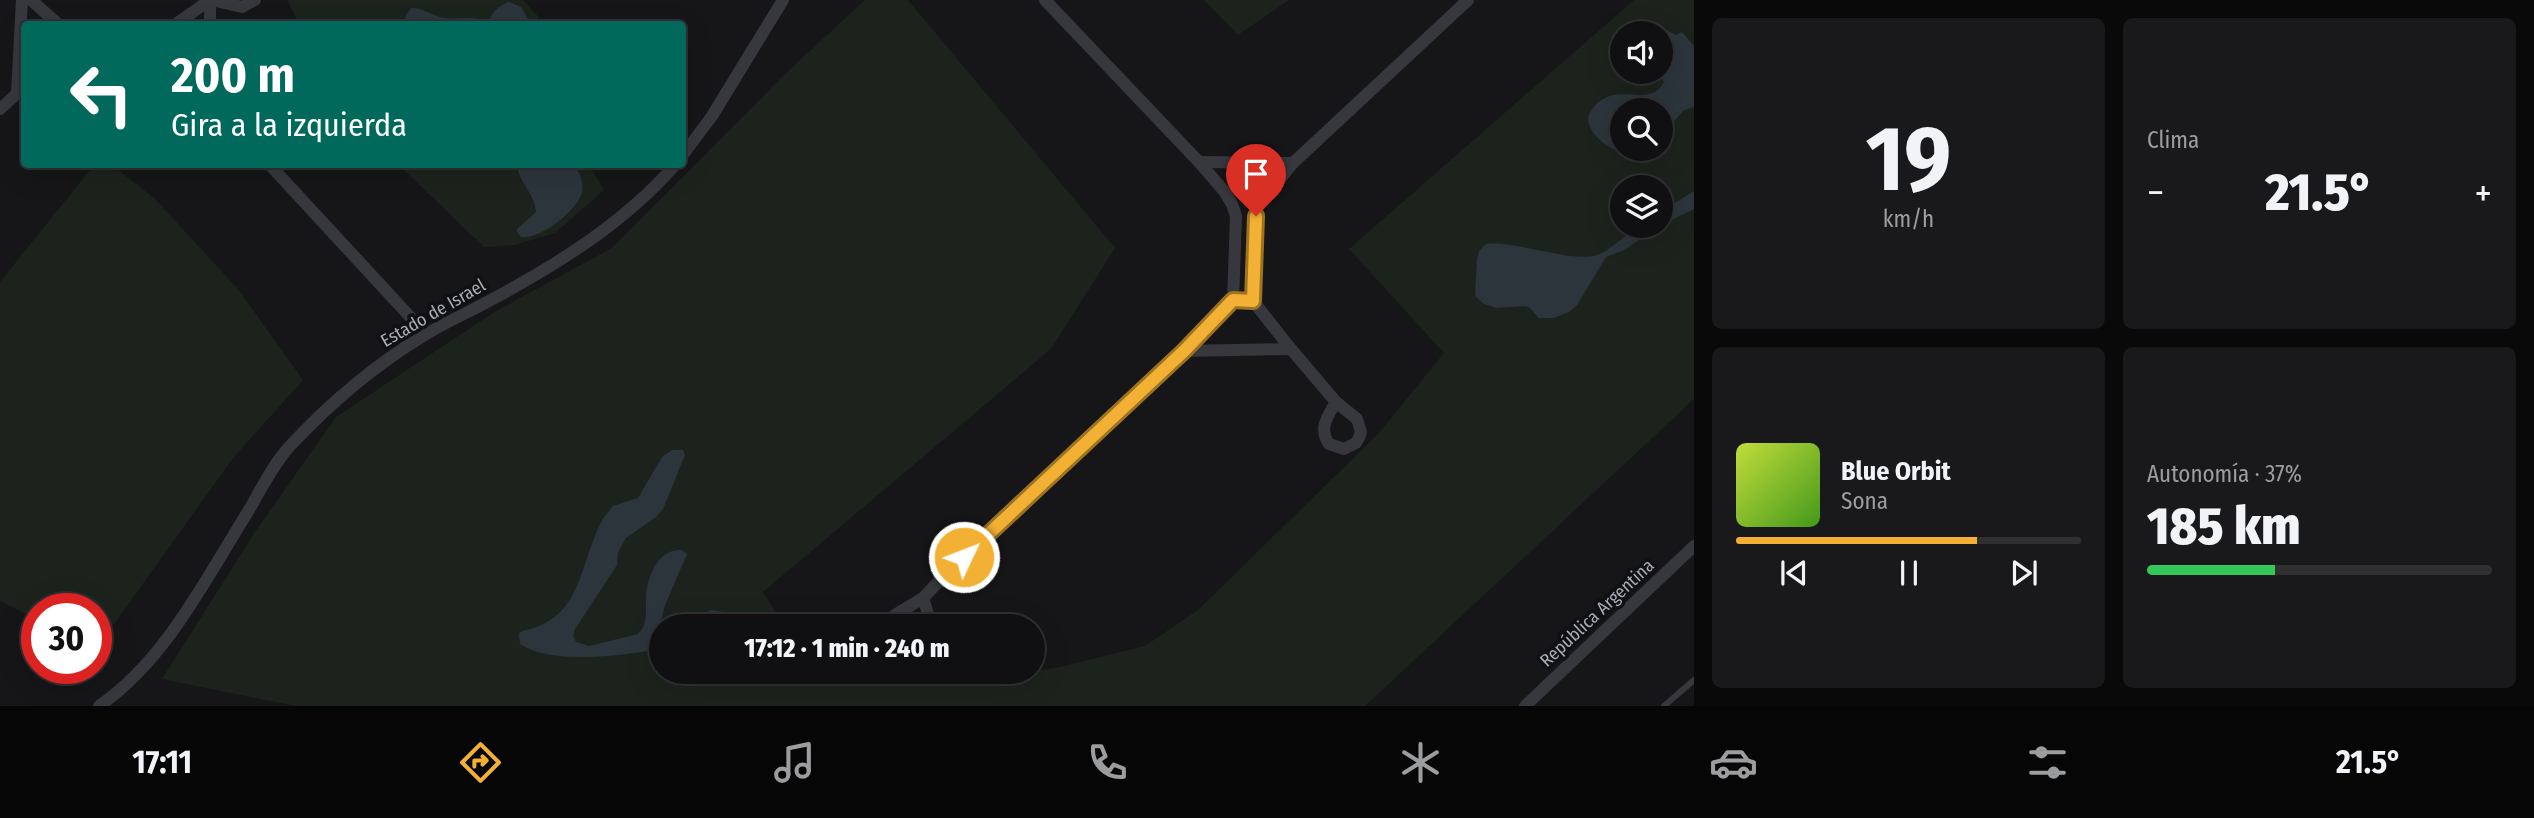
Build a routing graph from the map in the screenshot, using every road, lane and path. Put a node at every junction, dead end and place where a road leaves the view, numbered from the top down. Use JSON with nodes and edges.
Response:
{"nodes":[{"id":1,"x":22,"y":0,"type":"edge"},
{"id":2,"x":31,"y":0,"type":"edge"},
{"id":3,"x":210,"y":0,"type":"edge"},
{"id":4,"x":256,"y":0,"type":"edge"},
{"id":5,"x":783,"y":0,"type":"edge"},
{"id":6,"x":1045,"y":0,"type":"edge"},
{"id":7,"x":1468,"y":0,"type":"edge"},
{"id":8,"x":22,"y":21,"type":"edge"},
{"id":9,"x":55,"y":21,"type":"edge"},
{"id":10,"x":180,"y":21,"type":"edge"},
{"id":11,"x":209,"y":21,"type":"edge"},
{"id":12,"x":21,"y":90,"type":"edge"},
{"id":13,"x":0,"y":109,"type":"edge"},
{"id":14,"x":686,"y":151,"type":"edge"},
{"id":15,"x":1199,"y":162,"type":"junction"},
{"id":16,"x":1293,"y":163,"type":"junction"},
{"id":17,"x":273,"y":168,"type":"edge"},
{"id":18,"x":672,"y":168,"type":"edge"},
{"id":19,"x":1236,"y":216,"type":"junction"},
{"id":20,"x":1256,"y":216,"type":"junction"},
{"id":21,"x":1233,"y":300,"type":"junction"},
{"id":22,"x":1253,"y":301,"type":"junction"},
{"id":23,"x":426,"y":334,"type":"junction"},
{"id":24,"x":1291,"y":349,"type":"junction"},
{"id":25,"x":1184,"y":351,"type":"junction"},
{"id":26,"x":1336,"y":402,"type":"dead end"},
{"id":27,"x":1694,"y":546,"type":"edge"},
{"id":28,"x":923,"y":598,"type":"junction"},
{"id":29,"x":897,"y":614,"type":"edge"},
{"id":30,"x":928,"y":614,"type":"edge"},
{"id":31,"x":1694,"y":680,"type":"edge"},
{"id":32,"x":116,"y":694,"type":"junction"},
{"id":33,"x":99,"y":706,"type":"edge"},
{"id":34,"x":109,"y":706,"type":"edge"},
{"id":35,"x":1525,"y":706,"type":"edge"},
{"id":36,"x":1664,"y":706,"type":"edge"}],
"edges":[{"from":1,"to":8,"type":"street"},
{"from":2,"to":9,"type":"street"},
{"from":3,"to":4,"type":"street"},
{"from":3,"to":10,"type":"street"},
{"from":3,"to":11,"type":"street"},
{"from":5,"to":14,"type":"street"},
{"from":6,"to":15,"type":"street"},
{"from":7,"to":16,"type":"street"},
{"from":12,"to":13,"type":"street"},
{"from":15,"to":16,"type":"street"},
{"from":15,"to":19,"type":"street"},
{"from":16,"to":20,"type":"street"},
{"from":17,"to":23,"type":"street"},
{"from":18,"to":23,"type":"street","name":"Estado de Israel"},
{"from":19,"to":20,"type":"street"},
{"from":19,"to":21,"type":"street"},
{"from":20,"to":22,"type":"street"},
{"from":21,"to":22,"type":"street"},
{"from":21,"to":25,"type":"street"},
{"from":22,"to":24,"type":"street"},
{"from":23,"to":32,"type":"street","name":"Estado de Israel"},
{"from":24,"to":25,"type":"street"},
{"from":24,"to":26,"type":"street"},
{"from":25,"to":28,"type":"street"},
{"from":27,"to":35,"type":"street","name":"República Argentina"},
{"from":28,"to":29,"type":"street"},
{"from":28,"to":30,"type":"street"},
{"from":31,"to":36,"type":"lane"},
{"from":32,"to":33,"type":"street","name":"Estado de Israel"},
{"from":32,"to":34,"type":"street","name":"Estado de Israel"}]}
